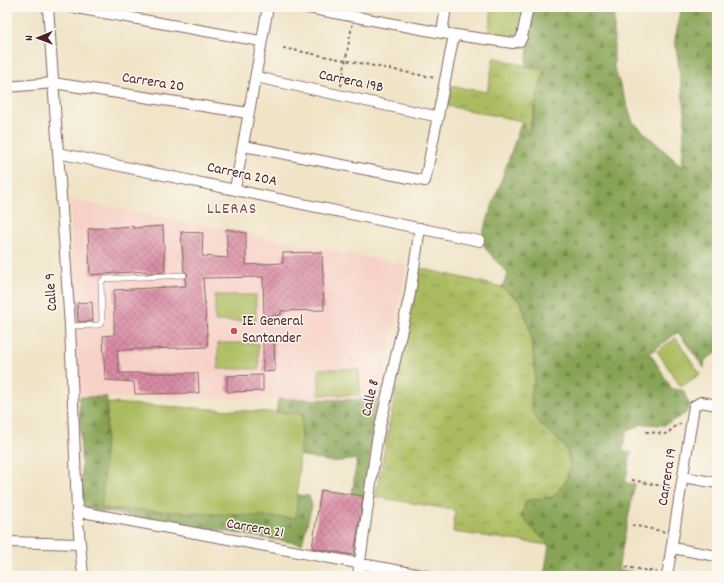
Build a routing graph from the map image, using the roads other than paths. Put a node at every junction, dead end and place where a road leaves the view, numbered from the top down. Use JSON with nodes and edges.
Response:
{"nodes":[{"id":1,"x":48,"y":7,"type":"edge"},
{"id":2,"x":71,"y":7,"type":"edge"},
{"id":3,"x":268,"y":7,"type":"edge"},
{"id":4,"x":303,"y":7,"type":"edge"},
{"id":5,"x":446,"y":7,"type":"edge"},
{"id":6,"x":528,"y":7,"type":"edge"},
{"id":7,"x":354,"y":12,"type":"edge"},
{"id":8,"x":442,"y":33,"type":"junction"},
{"id":9,"x":454,"y":35,"type":"junction"},
{"id":10,"x":262,"y":41,"type":"junction"},
{"id":11,"x":256,"y":77,"type":"junction"},
{"id":12,"x":54,"y":83,"type":"junction"},
{"id":13,"x":7,"y":87,"type":"edge"},
{"id":14,"x":248,"y":113,"type":"junction"},
{"id":15,"x":439,"y":117,"type":"junction"},
{"id":16,"x":244,"y":146,"type":"junction"},
{"id":17,"x":58,"y":153,"type":"junction"},
{"id":18,"x":235,"y":189,"type":"junction"},
{"id":19,"x":420,"y":228,"type":"junction"},
{"id":20,"x":480,"y":241,"type":"dead end"},
{"id":21,"x":184,"y":275,"type":"dead end"},
{"id":22,"x":70,"y":326,"type":"junction"},
{"id":23,"x":717,"y":405,"type":"edge"},
{"id":24,"x":683,"y":477,"type":"junction"},
{"id":25,"x":717,"y":483,"type":"edge"},
{"id":26,"x":77,"y":511,"type":"junction"},
{"id":27,"x":7,"y":542,"type":"edge"},
{"id":28,"x":79,"y":544,"type":"junction"},
{"id":29,"x":672,"y":548,"type":"junction"},
{"id":30,"x":717,"y":556,"type":"edge"},
{"id":31,"x":360,"y":563,"type":"junction"},
{"id":32,"x":668,"y":575,"type":"edge"},
{"id":33,"x":83,"y":576,"type":"edge"},
{"id":34,"x":358,"y":576,"type":"edge"},
{"id":35,"x":427,"y":576,"type":"edge"}],
"edges":[{"from":1,"to":12,"type":"street","name":"Calle 9"},
{"from":2,"to":10,"type":"street"},
{"from":3,"to":10,"type":"street"},
{"from":4,"to":7,"type":"street"},
{"from":5,"to":8,"type":"street"},
{"from":6,"to":9,"type":"street"},
{"from":7,"to":8,"type":"street"},
{"from":8,"to":9,"type":"street"},
{"from":9,"to":15,"type":"street"},
{"from":10,"to":11,"type":"street"},
{"from":11,"to":14,"type":"street"},
{"from":11,"to":15,"type":"street","name":"Carrera 19B"},
{"from":12,"to":13,"type":"street","name":"Carrera 20"},
{"from":12,"to":14,"type":"street","name":"Carrera 20"},
{"from":12,"to":17,"type":"street","name":"Calle 9"},
{"from":14,"to":16,"type":"street"},
{"from":15,"to":16,"type":"street"},
{"from":16,"to":18,"type":"street"},
{"from":17,"to":18,"type":"street","name":"Carrera 20A"},
{"from":17,"to":22,"type":"street","name":"Calle 9"},
{"from":18,"to":19,"type":"street","name":"Carrera 20A"},
{"from":19,"to":20,"type":"street","name":"Carrera 20A"},
{"from":19,"to":31,"type":"street","name":"Calle 8"},
{"from":21,"to":22,"type":"lane"},
{"from":22,"to":26,"type":"street","name":"Calle 9"},
{"from":23,"to":24,"type":"street","name":"Carrera 19"},
{"from":24,"to":25,"type":"street"},
{"from":24,"to":29,"type":"street","name":"Carrera 19"},
{"from":26,"to":28,"type":"street","name":"Calle 9"},
{"from":26,"to":31,"type":"street","name":"Carrera 21"},
{"from":27,"to":28,"type":"street"},
{"from":28,"to":33,"type":"street","name":"Calle 9"},
{"from":29,"to":30,"type":"street"},
{"from":29,"to":32,"type":"street","name":"Carrera 19"},
{"from":31,"to":34,"type":"street","name":"Calle 8"},
{"from":31,"to":35,"type":"street","name":"Carrera 21"}]}
